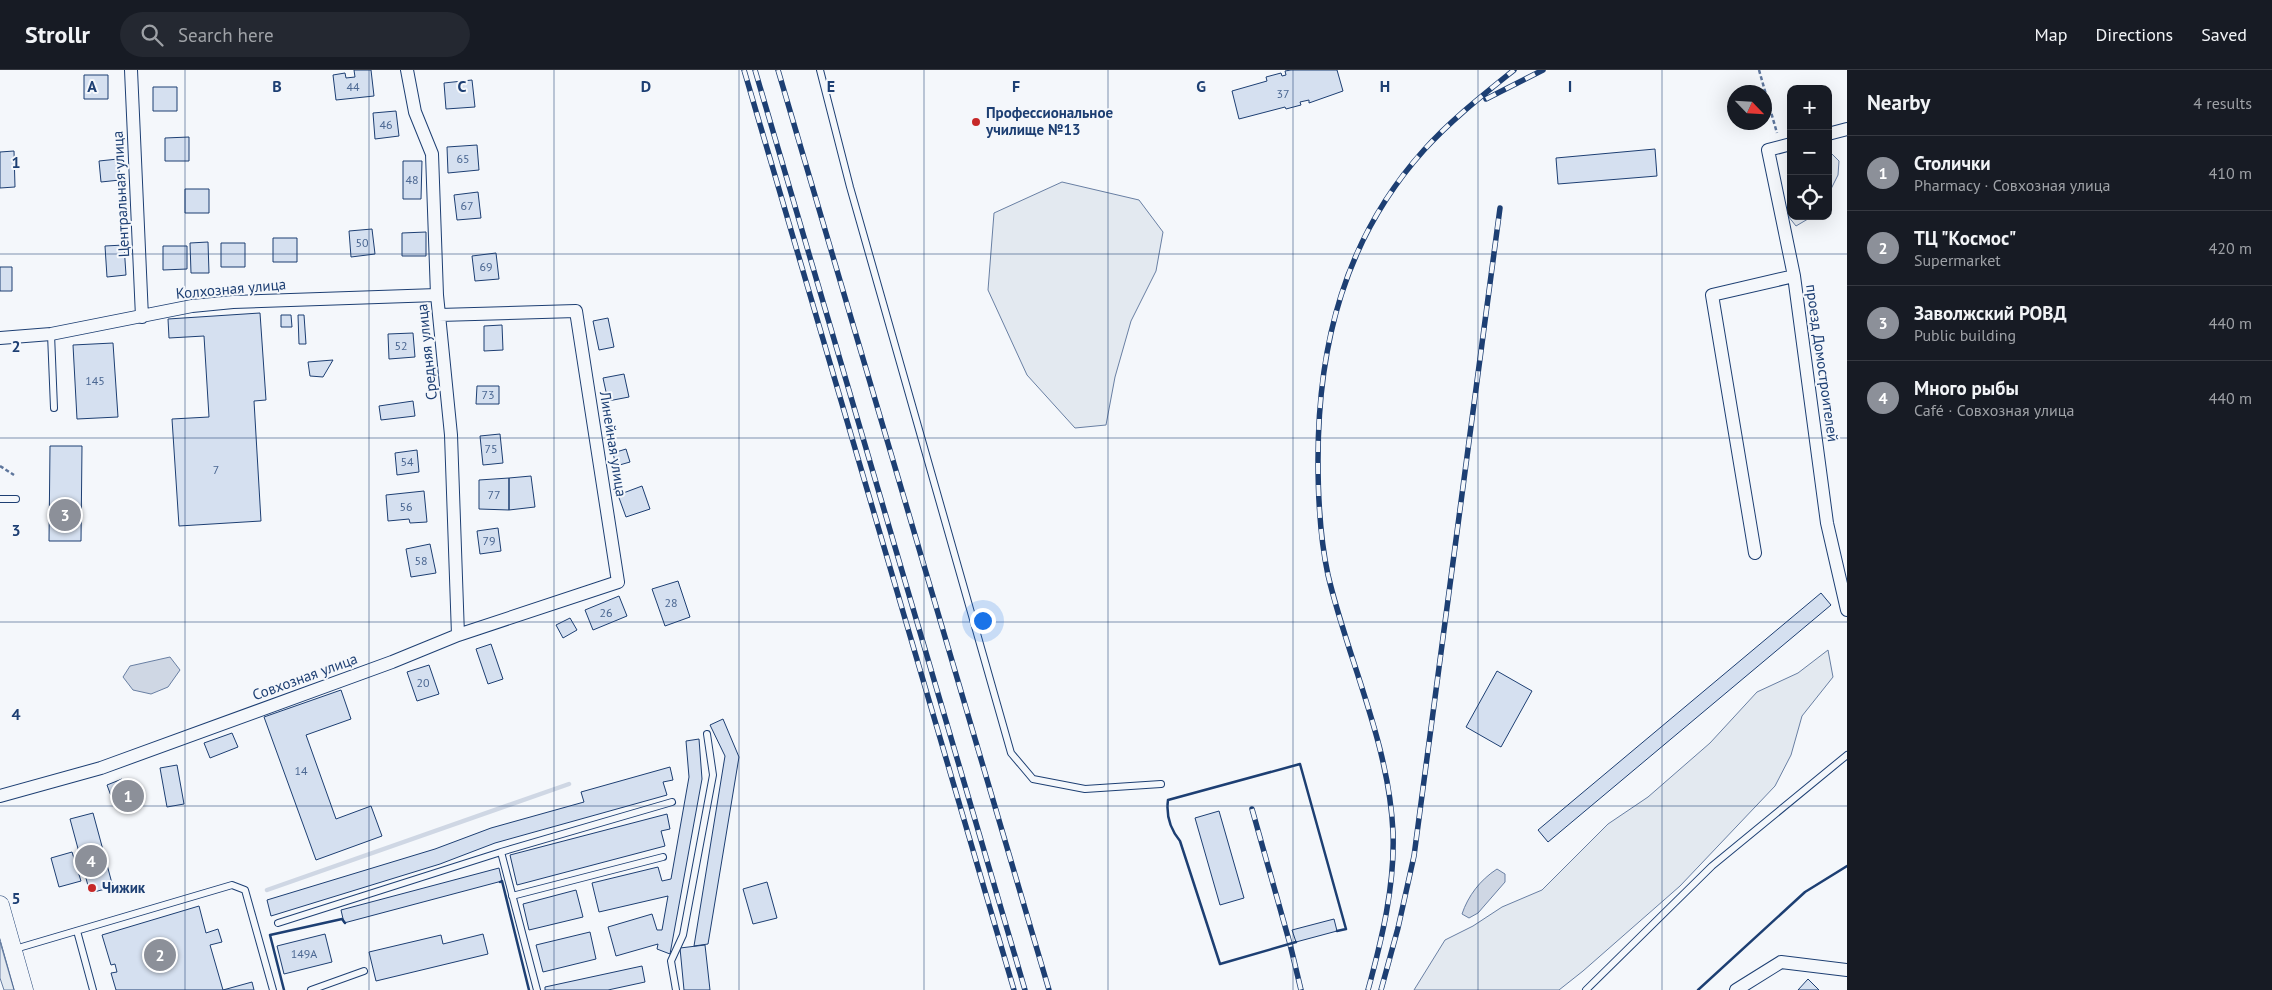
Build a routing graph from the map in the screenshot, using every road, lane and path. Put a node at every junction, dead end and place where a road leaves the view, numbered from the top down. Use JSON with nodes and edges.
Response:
{"nodes":[{"id":1,"x":132,"y":70,"type":"edge"},
{"id":2,"x":407,"y":70,"type":"edge"},
{"id":3,"x":820,"y":70,"type":"edge"},
{"id":4,"x":1759,"y":70,"type":"edge"},
{"id":5,"x":1847,"y":129,"type":"edge"},
{"id":6,"x":1832,"y":133,"type":"edge"},
{"id":7,"x":1780,"y":147,"type":"edge"},
{"id":8,"x":1794,"y":276,"type":"junction"},
{"id":9,"x":437,"y":295,"type":"junction"},
{"id":10,"x":439,"y":315,"type":"junction"},
{"id":11,"x":142,"y":317,"type":"junction"},
{"id":12,"x":51,"y":334,"type":"junction"},
{"id":13,"x":0,"y":338,"type":"edge"},
{"id":14,"x":54,"y":408,"type":"dead end"},
{"id":15,"x":0,"y":466,"type":"edge"},
{"id":16,"x":14,"y":474,"type":"dead end"},
{"id":17,"x":0,"y":499,"type":"edge"},
{"id":18,"x":16,"y":499,"type":"dead end"},
{"id":19,"x":1755,"y":553,"type":"dead end"},
{"id":20,"x":618,"y":582,"type":"joint"},
{"id":21,"x":1847,"y":610,"type":"edge"},
{"id":22,"x":458,"y":635,"type":"junction"},
{"id":23,"x":707,"y":734,"type":"dead end"},
{"id":24,"x":1847,"y":755,"type":"edge"},
{"id":25,"x":1161,"y":784,"type":"dead end"},
{"id":26,"x":0,"y":796,"type":"edge"},
{"id":27,"x":672,"y":802,"type":"dead end"},
{"id":28,"x":501,"y":852,"type":"junction"},
{"id":29,"x":663,"y":857,"type":"dead end"},
{"id":30,"x":512,"y":896,"type":"junction"},
{"id":31,"x":0,"y":905,"type":"edge"},
{"id":32,"x":278,"y":923,"type":"dead end"},
{"id":33,"x":77,"y":931,"type":"junction"},
{"id":34,"x":13,"y":949,"type":"junction"},
{"id":35,"x":1847,"y":970,"type":"edge"},
{"id":36,"x":364,"y":971,"type":"dead end"},
{"id":37,"x":24,"y":990,"type":"edge"},
{"id":38,"x":93,"y":990,"type":"edge"},
{"id":39,"x":273,"y":990,"type":"edge"},
{"id":40,"x":310,"y":990,"type":"edge"},
{"id":41,"x":536,"y":990,"type":"edge"},
{"id":42,"x":676,"y":990,"type":"edge"},
{"id":43,"x":1586,"y":990,"type":"edge"},
{"id":44,"x":1736,"y":990,"type":"edge"}],
"edges":[{"from":1,"to":11,"type":"street","name":"Центральная улица"},
{"from":2,"to":9,"type":"street","name":"Средняя улица"},
{"from":3,"to":25,"type":"lane"},
{"from":4,"to":7,"type":"path"},
{"from":5,"to":6,"type":"street"},
{"from":7,"to":8,"type":"street","name":"проезд Домостроителей"},
{"from":8,"to":19,"type":"street"},
{"from":8,"to":21,"type":"street","name":"проезд Домостроителей"},
{"from":9,"to":10,"type":"street","name":"Средняя улица"},
{"from":9,"to":11,"type":"street","name":"Колхозная улица"},
{"from":10,"to":20,"type":"street","name":"Линейная улица"},
{"from":10,"to":22,"type":"street","name":"Средняя улица"},
{"from":11,"to":12,"type":"street","name":"Колхозная улица"},
{"from":12,"to":13,"type":"street","name":"Колхозная улица"},
{"from":12,"to":14,"type":"lane"},
{"from":15,"to":16,"type":"path"},
{"from":17,"to":18,"type":"lane"},
{"from":20,"to":22,"type":"street","name":"Совхозная улица"},
{"from":22,"to":26,"type":"street","name":"Совхозная улица"},
{"from":23,"to":42,"type":"lane"},
{"from":24,"to":43,"type":"lane"},
{"from":27,"to":28,"type":"lane"},
{"from":28,"to":30,"type":"lane"},
{"from":28,"to":32,"type":"lane"},
{"from":29,"to":30,"type":"lane"},
{"from":30,"to":41,"type":"lane"},
{"from":31,"to":34,"type":"main road"},
{"from":33,"to":34,"type":"lane"},
{"from":33,"to":38,"type":"lane"},
{"from":33,"to":39,"type":"lane"},
{"from":34,"to":37,"type":"main road"},
{"from":35,"to":44,"type":"street"},
{"from":36,"to":40,"type":"lane"}]}
